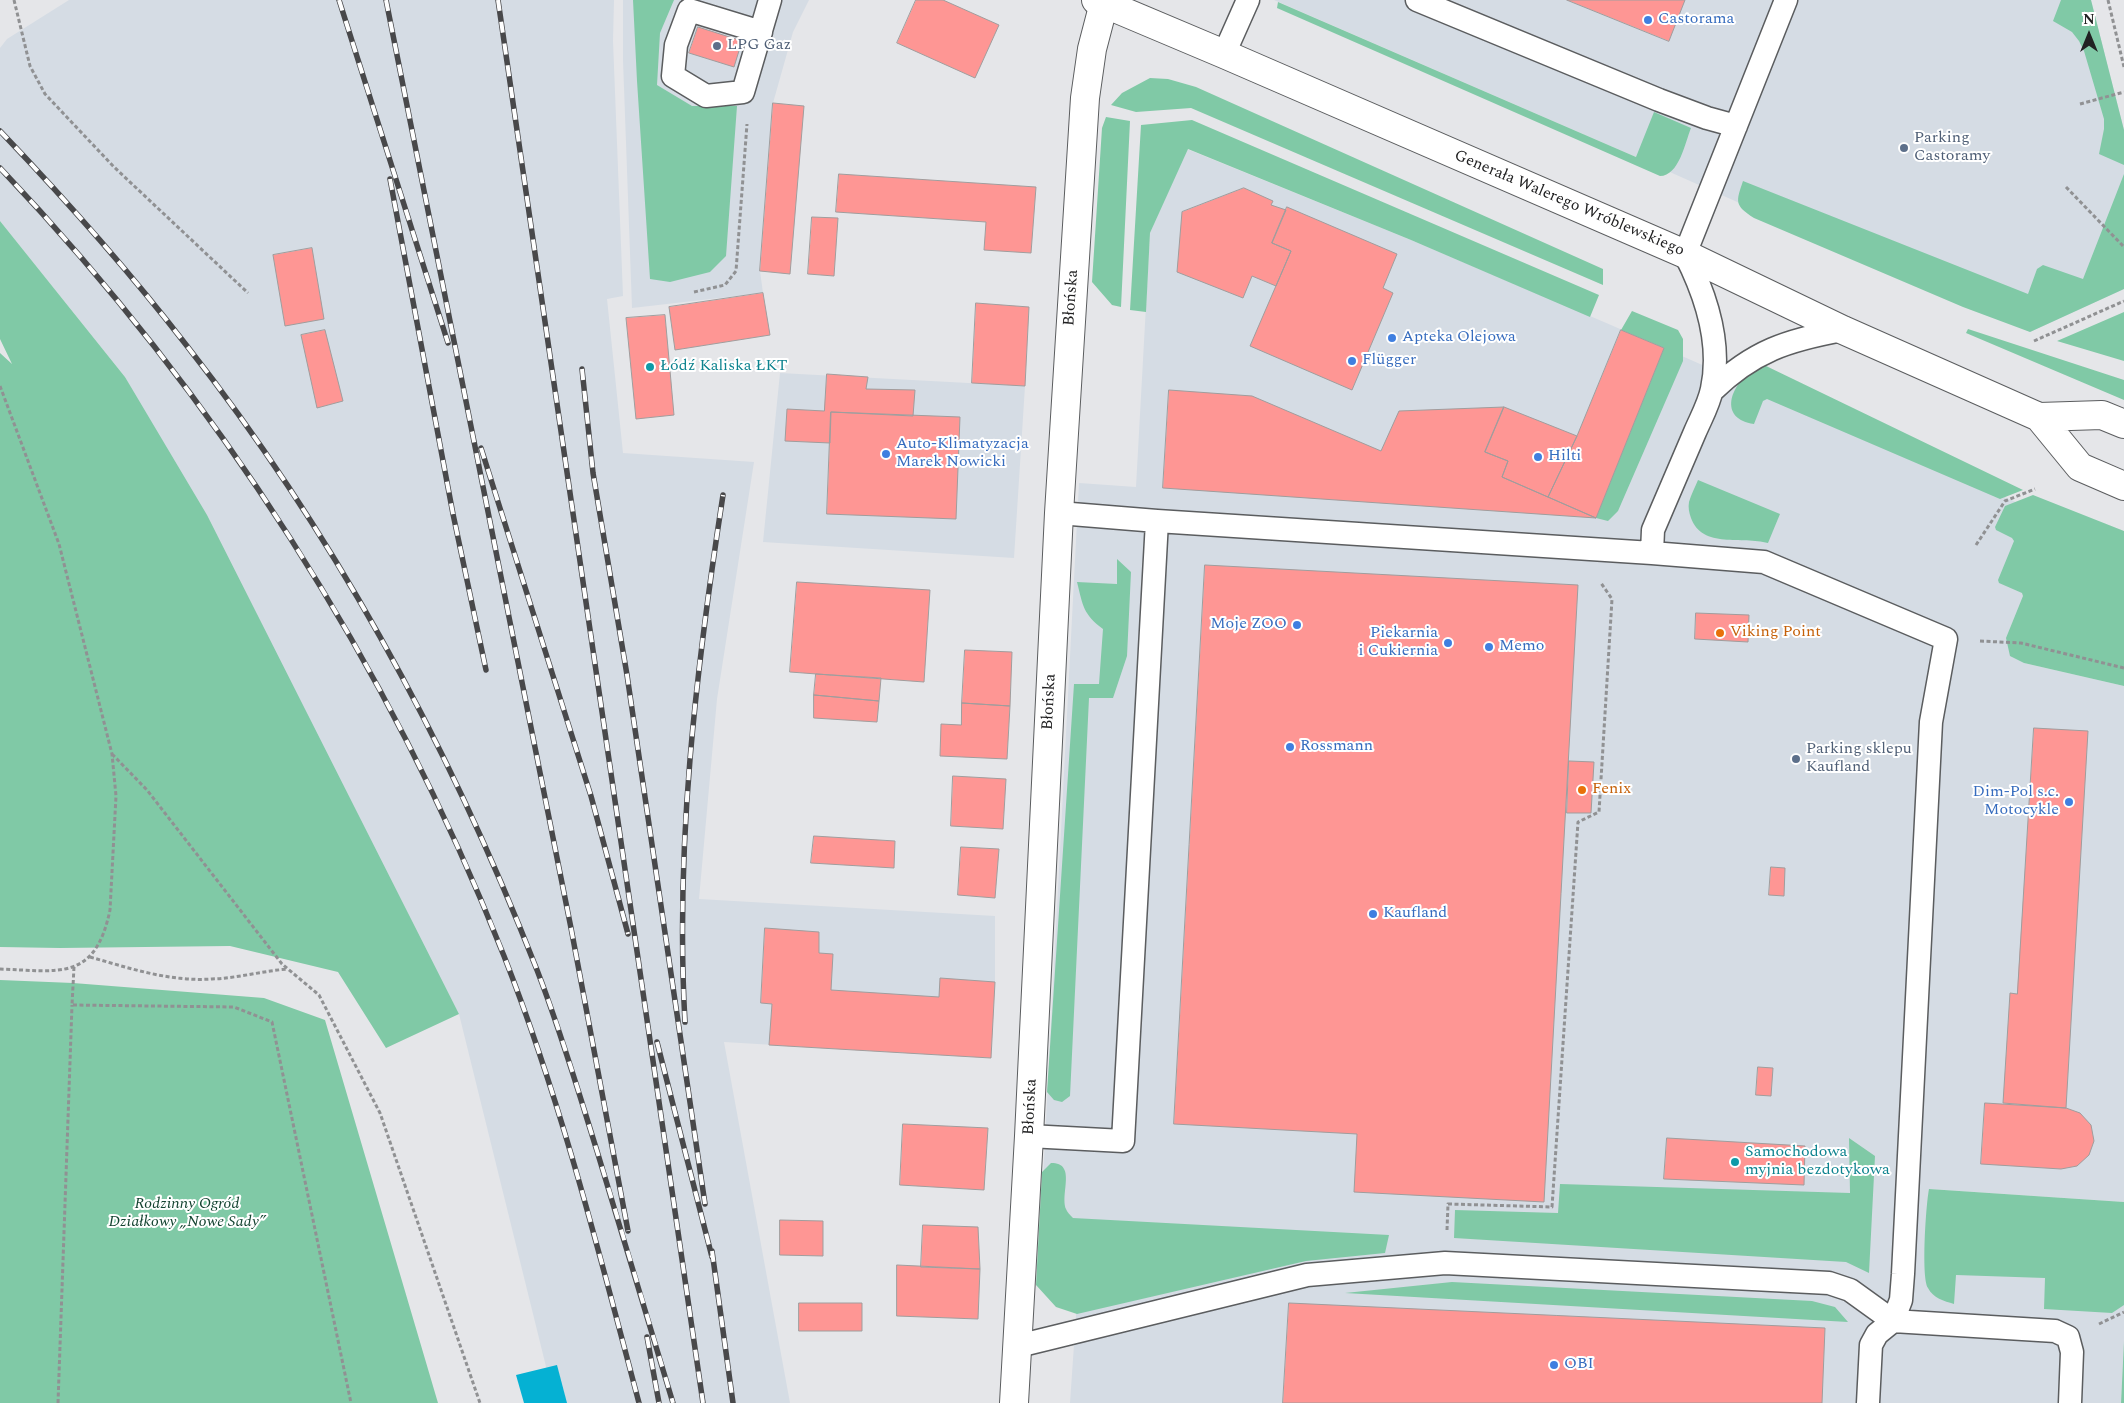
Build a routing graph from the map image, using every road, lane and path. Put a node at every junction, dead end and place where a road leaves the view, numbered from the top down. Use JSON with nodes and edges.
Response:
{"nodes":[{"id":1,"x":14,"y":0,"type":"edge"},
{"id":2,"x":770,"y":0,"type":"edge"},
{"id":3,"x":1248,"y":0,"type":"edge"},
{"id":4,"x":1417,"y":0,"type":"edge"},
{"id":5,"x":1786,"y":0,"type":"edge"},
{"id":6,"x":2108,"y":0,"type":"edge"},
{"id":7,"x":1100,"y":2,"type":"edge"},
{"id":8,"x":761,"y":32,"type":"junction"},
{"id":9,"x":1224,"y":54,"type":"junction"},
{"id":10,"x":2124,"y":67,"type":"edge"},
{"id":11,"x":743,"y":92,"type":"junction"},
{"id":12,"x":2124,"y":92,"type":"edge"},
{"id":13,"x":2080,"y":104,"type":"dead end"},
{"id":14,"x":1736,"y":126,"type":"junction"},
{"id":15,"x":2066,"y":187,"type":"dead end"},
{"id":16,"x":2124,"y":247,"type":"edge"},
{"id":17,"x":1685,"y":254,"type":"junction"},
{"id":18,"x":248,"y":292,"type":"dead end"},
{"id":19,"x":694,"y":292,"type":"dead end"},
{"id":20,"x":2124,"y":301,"type":"edge"},
{"id":21,"x":1843,"y":330,"type":"junction"},
{"id":22,"x":2034,"y":341,"type":"dead end"},
{"id":23,"x":0,"y":386,"type":"edge"},
{"id":24,"x":1712,"y":391,"type":"junction"},
{"id":25,"x":2039,"y":418,"type":"junction"},
{"id":26,"x":2124,"y":424,"type":"edge"},
{"id":27,"x":2124,"y":486,"type":"edge"},
{"id":28,"x":2035,"y":489,"type":"dead end"},
{"id":29,"x":1059,"y":513,"type":"junction"},
{"id":30,"x":1157,"y":521,"type":"junction"},
{"id":31,"x":1976,"y":545,"type":"dead end"},
{"id":32,"x":1602,"y":549,"type":"junction"},
{"id":33,"x":1652,"y":553,"type":"junction"},
{"id":34,"x":1946,"y":639,"type":"junction"},
{"id":35,"x":2124,"y":668,"type":"edge"},
{"id":36,"x":112,"y":754,"type":"junction"},
{"id":37,"x":90,"y":956,"type":"junction"},
{"id":38,"x":74,"y":967,"type":"junction"},
{"id":39,"x":0,"y":969,"type":"edge"},
{"id":40,"x":288,"y":969,"type":"junction"},
{"id":41,"x":72,"y":1005,"type":"junction"},
{"id":42,"x":1029,"y":1136,"type":"junction"},
{"id":43,"x":1445,"y":1263,"type":"junction"},
{"id":44,"x":1893,"y":1321,"type":"junction"},
{"id":45,"x":1018,"y":1346,"type":"junction"},
{"id":46,"x":58,"y":1403,"type":"edge"},
{"id":47,"x":351,"y":1403,"type":"edge"},
{"id":48,"x":480,"y":1403,"type":"edge"},
{"id":49,"x":1014,"y":1403,"type":"edge"},
{"id":50,"x":1868,"y":1403,"type":"edge"},
{"id":51,"x":2070,"y":1403,"type":"edge"}],
"edges":[{"from":1,"to":18,"type":"path"},
{"from":2,"to":8,"type":"lane"},
{"from":3,"to":9,"type":"lane"},
{"from":4,"to":14,"type":"lane"},
{"from":5,"to":14,"type":"lane"},
{"from":6,"to":10,"type":"path"},
{"from":7,"to":9,"type":"street","name":"Generała Walerego Wróblewskiego"},
{"from":7,"to":29,"type":"street","name":"Błońska"},
{"from":8,"to":11,"type":"lane"},
{"from":8,"to":11,"type":"lane"},
{"from":9,"to":17,"type":"street","name":"Generała Walerego Wróblewskiego"},
{"from":11,"to":19,"type":"path"},
{"from":12,"to":13,"type":"path"},
{"from":14,"to":17,"type":"lane"},
{"from":15,"to":16,"type":"path"},
{"from":17,"to":21,"type":"street","name":"Generała Walerego Wróblewskiego"},
{"from":17,"to":24,"type":"lane"},
{"from":20,"to":22,"type":"path"},
{"from":21,"to":24,"type":"lane"},
{"from":21,"to":25,"type":"street","name":"Generała Walerego Wróblewskiego"},
{"from":23,"to":36,"type":"path"},
{"from":24,"to":33,"type":"lane"},
{"from":25,"to":26,"type":"street","name":"Generała Walerego Wróblewskiego"},
{"from":25,"to":27,"type":"street","name":"Generała Walerego Wróblewskiego"},
{"from":28,"to":31,"type":"path"},
{"from":29,"to":30,"type":"lane"},
{"from":29,"to":42,"type":"street","name":"Błońska"},
{"from":30,"to":32,"type":"lane"},
{"from":30,"to":42,"type":"lane"},
{"from":32,"to":33,"type":"lane"},
{"from":32,"to":43,"type":"path"},
{"from":33,"to":34,"type":"lane"},
{"from":34,"to":35,"type":"path"},
{"from":34,"to":44,"type":"lane"},
{"from":36,"to":37,"type":"path"},
{"from":36,"to":40,"type":"path"},
{"from":37,"to":38,"type":"path"},
{"from":37,"to":40,"type":"path"},
{"from":38,"to":39,"type":"path"},
{"from":38,"to":41,"type":"path"},
{"from":40,"to":48,"type":"path"},
{"from":41,"to":46,"type":"path"},
{"from":41,"to":47,"type":"path"},
{"from":42,"to":45,"type":"street","name":"Błońska"},
{"from":43,"to":44,"type":"lane"},
{"from":43,"to":45,"type":"lane"},
{"from":44,"to":50,"type":"lane"},
{"from":44,"to":51,"type":"lane"},
{"from":45,"to":49,"type":"street","name":"Błońska"}]}
